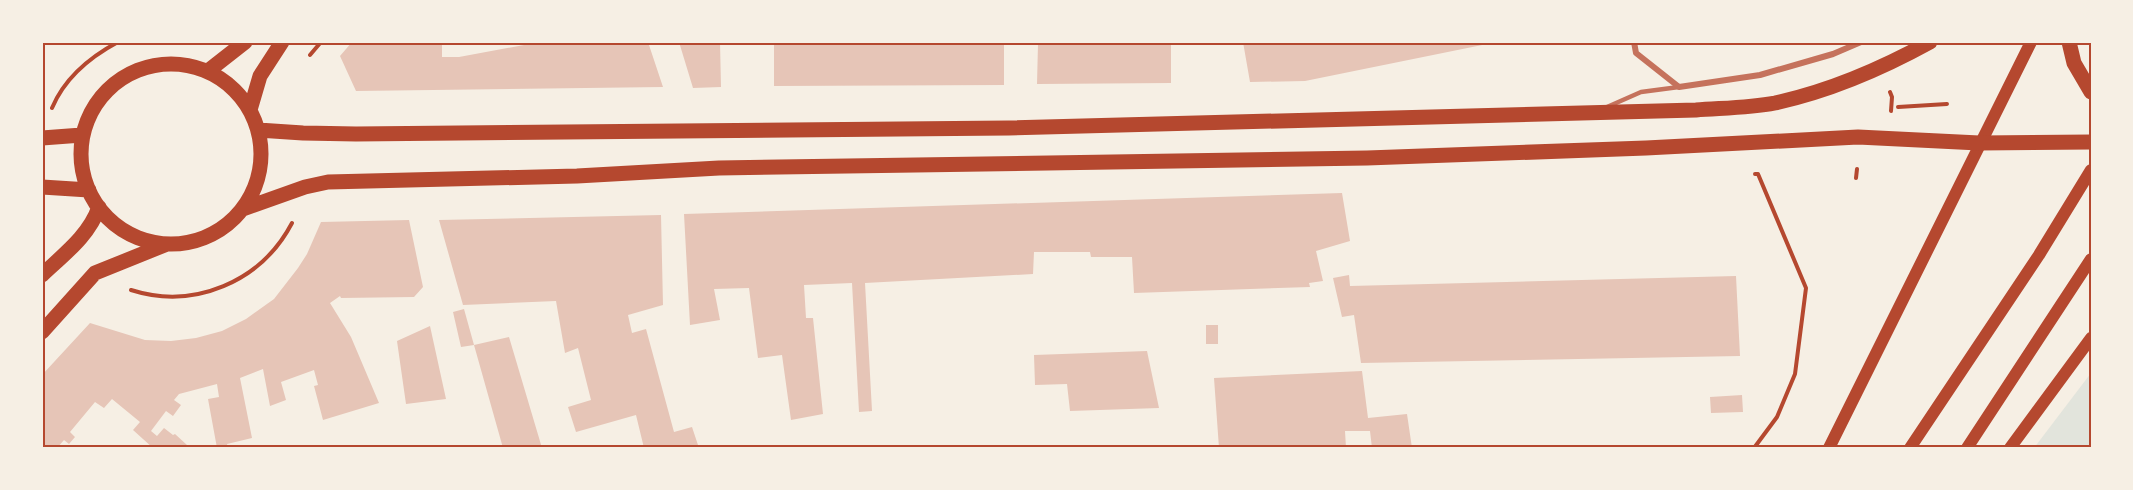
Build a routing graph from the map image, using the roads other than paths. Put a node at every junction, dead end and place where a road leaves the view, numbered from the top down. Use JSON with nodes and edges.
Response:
{"nodes":[{"id":1,"x":245,"y":42,"type":"edge"},
{"id":2,"x":282,"y":42,"type":"edge"},
{"id":3,"x":1634,"y":42,"type":"edge"},
{"id":4,"x":1861,"y":42,"type":"edge"},
{"id":5,"x":1930,"y":42,"type":"edge"},
{"id":6,"x":2031,"y":42,"type":"edge"},
{"id":7,"x":2069,"y":42,"type":"edge"},
{"id":8,"x":208,"y":71,"type":"junction"},
{"id":9,"x":1679,"y":87,"type":"junction"},
{"id":10,"x":2089,"y":89,"type":"edge"},
{"id":11,"x":250,"y":110,"type":"junction"},
{"id":12,"x":1590,"y":114,"type":"junction"},
{"id":13,"x":258,"y":130,"type":"junction"},
{"id":14,"x":82,"y":135,"type":"junction"},
{"id":15,"x":42,"y":138,"type":"edge"},
{"id":16,"x":2091,"y":142,"type":"edge"},
{"id":17,"x":1979,"y":143,"type":"junction"},
{"id":18,"x":2091,"y":170,"type":"edge"},
{"id":19,"x":42,"y":187,"type":"edge"},
{"id":20,"x":89,"y":190,"type":"junction"},
{"id":21,"x":99,"y":207,"type":"junction"},
{"id":22,"x":243,"y":209,"type":"junction"},
{"id":23,"x":168,"y":244,"type":"junction"},
{"id":24,"x":2091,"y":259,"type":"edge"},
{"id":25,"x":42,"y":275,"type":"edge"},
{"id":26,"x":42,"y":333,"type":"edge"},
{"id":27,"x":2091,"y":338,"type":"edge"},
{"id":28,"x":1829,"y":448,"type":"edge"},
{"id":29,"x":1910,"y":448,"type":"edge"},
{"id":30,"x":1967,"y":448,"type":"edge"},
{"id":31,"x":2010,"y":448,"type":"edge"}],
"edges":[{"from":1,"to":8,"type":"main road"},
{"from":2,"to":11,"type":"main road"},
{"from":3,"to":9,"type":"street"},
{"from":4,"to":9,"type":"street"},
{"from":5,"to":12,"type":"main road"},
{"from":6,"to":17,"type":"main road"},
{"from":7,"to":10,"type":"main road"},
{"from":8,"to":11,"type":"main road"},
{"from":8,"to":14,"type":"main road"},
{"from":9,"to":12,"type":"lane"},
{"from":11,"to":13,"type":"main road"},
{"from":12,"to":13,"type":"main road"},
{"from":13,"to":22,"type":"main road"},
{"from":14,"to":15,"type":"main road"},
{"from":14,"to":20,"type":"main road"},
{"from":16,"to":17,"type":"main road"},
{"from":17,"to":22,"type":"main road"},
{"from":17,"to":28,"type":"main road"},
{"from":18,"to":29,"type":"main road"},
{"from":19,"to":20,"type":"main road"},
{"from":20,"to":21,"type":"main road"},
{"from":21,"to":23,"type":"main road"},
{"from":21,"to":25,"type":"main road"},
{"from":22,"to":23,"type":"main road"},
{"from":23,"to":26,"type":"main road"},
{"from":24,"to":30,"type":"main road"},
{"from":27,"to":31,"type":"main road"}]}
